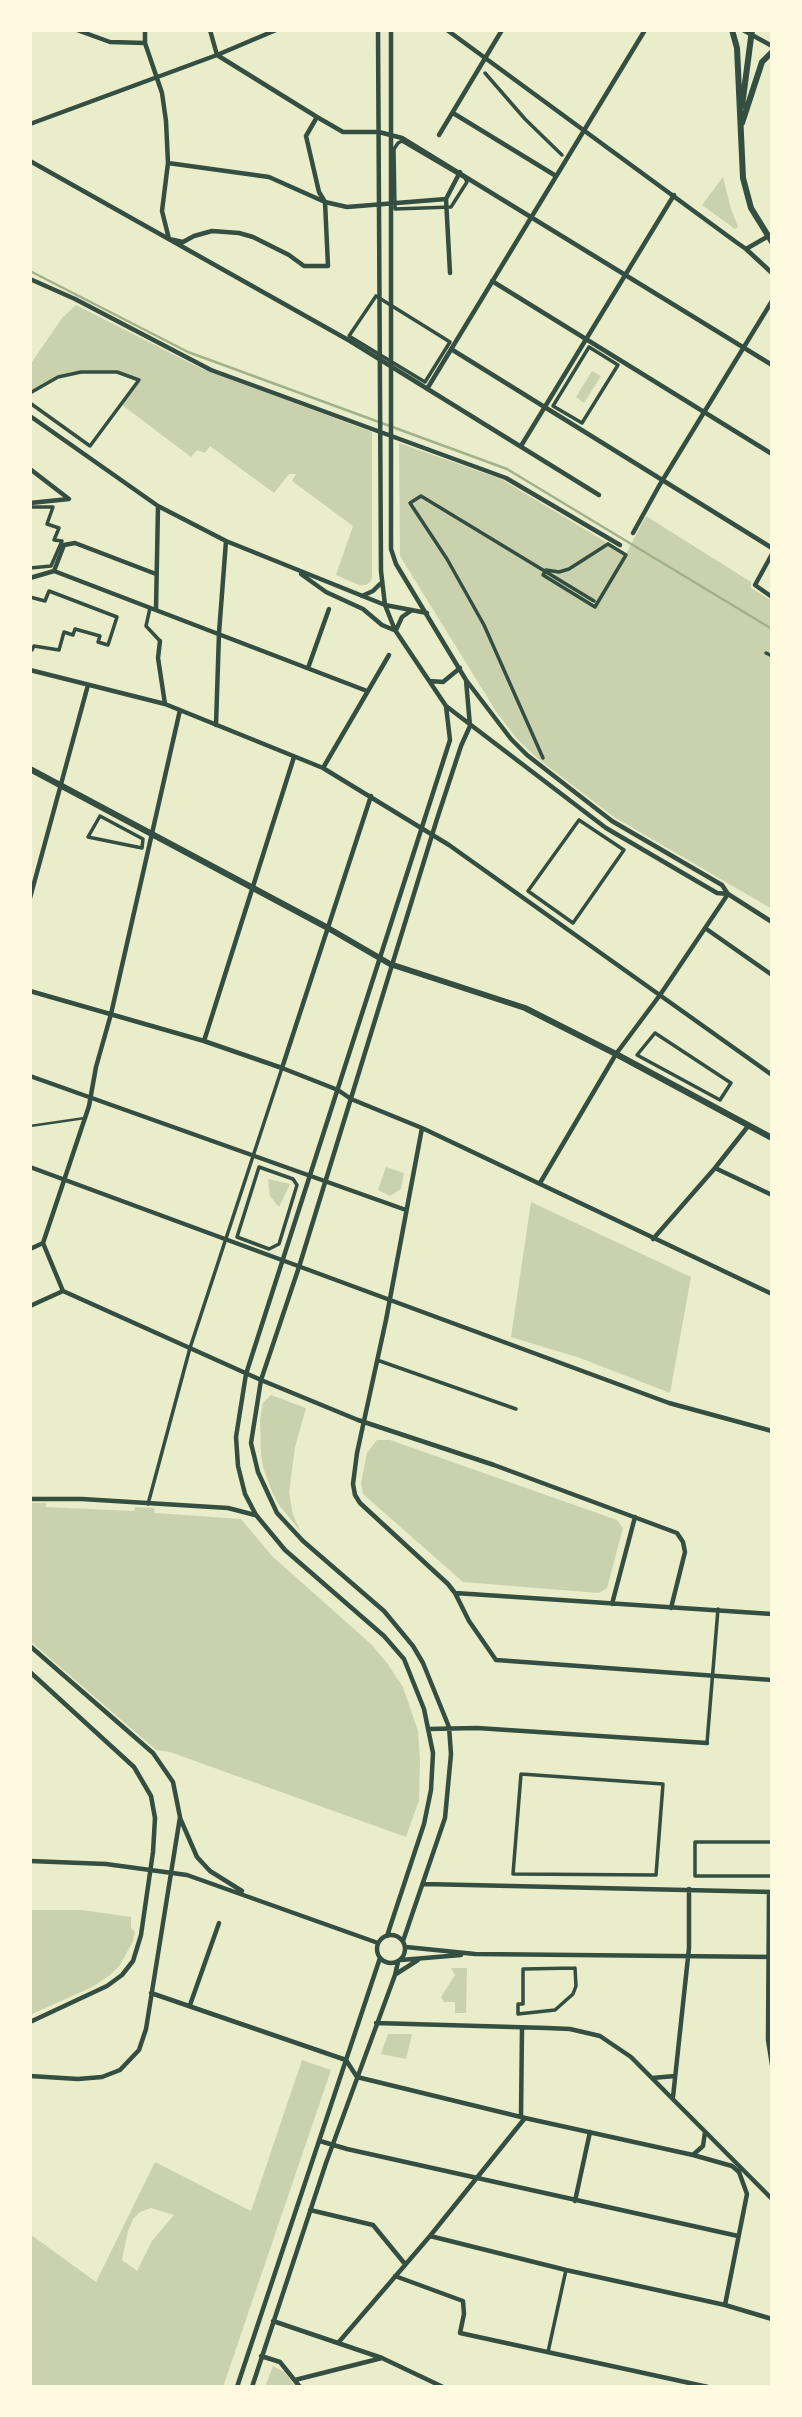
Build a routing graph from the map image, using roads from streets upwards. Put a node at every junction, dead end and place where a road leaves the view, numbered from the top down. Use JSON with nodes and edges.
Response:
{"nodes":[{"id":1,"x":77,"y":30,"type":"edge"},
{"id":2,"x":145,"y":30,"type":"edge"},
{"id":3,"x":210,"y":30,"type":"edge"},
{"id":4,"x":276,"y":30,"type":"edge"},
{"id":5,"x":379,"y":30,"type":"edge"},
{"id":6,"x":391,"y":30,"type":"edge"},
{"id":7,"x":447,"y":30,"type":"edge"},
{"id":8,"x":502,"y":30,"type":"edge"},
{"id":9,"x":645,"y":30,"type":"edge"},
{"id":10,"x":732,"y":30,"type":"edge"},
{"id":11,"x":743,"y":30,"type":"edge"},
{"id":12,"x":751,"y":32,"type":"edge"},
{"id":13,"x":145,"y":43,"type":"junction"},
{"id":14,"x":772,"y":46,"type":"edge"},
{"id":15,"x":772,"y":52,"type":"edge"},
{"id":16,"x":218,"y":55,"type":"junction"},
{"id":17,"x":485,"y":57,"type":"junction"},
{"id":18,"x":485,"y":73,"type":"dead end"},
{"id":19,"x":158,"y":77,"type":"junction"},
{"id":20,"x":453,"y":113,"type":"junction"},
{"id":21,"x":317,"y":117,"type":"junction"},
{"id":22,"x":30,"y":124,"type":"edge"},
{"id":23,"x":740,"y":129,"type":"junction"},
{"id":24,"x":584,"y":130,"type":"junction"},
{"id":25,"x":379,"y":132,"type":"junction"},
{"id":26,"x":391,"y":133,"type":"junction"},
{"id":27,"x":439,"y":135,"type":"dead end"},
{"id":28,"x":562,"y":155,"type":"dead end"},
{"id":29,"x":30,"y":161,"type":"edge"},
{"id":30,"x":168,"y":163,"type":"junction"},
{"id":31,"x":460,"y":173,"type":"junction"},
{"id":32,"x":556,"y":176,"type":"junction"},
{"id":33,"x":674,"y":195,"type":"junction"},
{"id":34,"x":446,"y":199,"type":"junction"},
{"id":35,"x":325,"y":202,"type":"junction"},
{"id":36,"x":393,"y":203,"type":"junction"},
{"id":37,"x":378,"y":204,"type":"junction"},
{"id":38,"x":447,"y":207,"type":"junction"},
{"id":39,"x":533,"y":217,"type":"junction"},
{"id":40,"x":771,"y":237,"type":"edge"},
{"id":41,"x":169,"y":239,"type":"junction"},
{"id":42,"x":746,"y":248,"type":"junction"},
{"id":43,"x":450,"y":273,"type":"dead end"},
{"id":44,"x":772,"y":274,"type":"edge"},
{"id":45,"x":625,"y":275,"type":"junction"},
{"id":46,"x":30,"y":279,"type":"edge"},
{"id":47,"x":492,"y":281,"type":"junction"},
{"id":48,"x":772,"y":301,"type":"edge"},
{"id":49,"x":586,"y":339,"type":"junction"},
{"id":50,"x":451,"y":346,"type":"junction"},
{"id":51,"x":745,"y":347,"type":"junction"},
{"id":52,"x":772,"y":365,"type":"edge"},
{"id":53,"x":427,"y":389,"type":"junction"},
{"id":54,"x":30,"y":393,"type":"edge"},
{"id":55,"x":30,"y":403,"type":"edge"},
{"id":56,"x":545,"y":407,"type":"junction"},
{"id":57,"x":704,"y":412,"type":"junction"},
{"id":58,"x":30,"y":416,"type":"edge"},
{"id":59,"x":582,"y":423,"type":"joint"},
{"id":60,"x":521,"y":446,"type":"junction"},
{"id":61,"x":772,"y":454,"type":"edge"},
{"id":62,"x":30,"y":468,"type":"edge"},
{"id":63,"x":663,"y":480,"type":"junction"},
{"id":64,"x":599,"y":495,"type":"dead end"},
{"id":65,"x":30,"y":505,"type":"edge"},
{"id":66,"x":158,"y":506,"type":"junction"},
{"id":67,"x":633,"y":533,"type":"dead end"},
{"id":68,"x":226,"y":541,"type":"junction"},
{"id":69,"x":620,"y":545,"type":"dead end"},
{"id":70,"x":772,"y":548,"type":"edge"},
{"id":71,"x":772,"y":554,"type":"edge"},
{"id":72,"x":30,"y":568,"type":"edge"},
{"id":73,"x":296,"y":570,"type":"junction"},
{"id":74,"x":54,"y":571,"type":"junction"},
{"id":75,"x":545,"y":572,"type":"junction"},
{"id":76,"x":156,"y":574,"type":"junction"},
{"id":77,"x":30,"y":578,"type":"edge"},
{"id":78,"x":381,"y":583,"type":"junction"},
{"id":79,"x":362,"y":596,"type":"junction"},
{"id":80,"x":30,"y":597,"type":"edge"},
{"id":81,"x":772,"y":597,"type":"edge"},
{"id":82,"x":594,"y":601,"type":"dead end"},
{"id":83,"x":385,"y":605,"type":"junction"},
{"id":84,"x":150,"y":606,"type":"junction"},
{"id":85,"x":156,"y":608,"type":"junction"},
{"id":86,"x":329,"y":609,"type":"dead end"},
{"id":87,"x":412,"y":609,"type":"junction"},
{"id":88,"x":427,"y":613,"type":"junction"},
{"id":89,"x":395,"y":630,"type":"junction"},
{"id":90,"x":219,"y":632,"type":"junction"},
{"id":91,"x":160,"y":641,"type":"joint"},
{"id":92,"x":30,"y":650,"type":"edge"},
{"id":93,"x":766,"y":653,"type":"dead end"},
{"id":94,"x":389,"y":655,"type":"dead end"},
{"id":95,"x":772,"y":656,"type":"edge"},
{"id":96,"x":308,"y":668,"type":"junction"},
{"id":97,"x":460,"y":668,"type":"junction"},
{"id":98,"x":30,"y":670,"type":"edge"},
{"id":99,"x":466,"y":680,"type":"junction"},
{"id":100,"x":429,"y":681,"type":"junction"},
{"id":101,"x":89,"y":685,"type":"junction"},
{"id":102,"x":367,"y":691,"type":"junction"},
{"id":103,"x":164,"y":704,"type":"junction"},
{"id":104,"x":446,"y":706,"type":"junction"},
{"id":105,"x":180,"y":710,"type":"junction"},
{"id":106,"x":216,"y":725,"type":"junction"},
{"id":107,"x":470,"y":726,"type":"junction"},
{"id":108,"x":294,"y":757,"type":"junction"},
{"id":109,"x":542,"y":758,"type":"dead end"},
{"id":110,"x":323,"y":768,"type":"junction"},
{"id":111,"x":30,"y":769,"type":"edge"},
{"id":112,"x":59,"y":785,"type":"junction"},
{"id":113,"x":371,"y":796,"type":"junction"},
{"id":114,"x":421,"y":827,"type":"junction"},
{"id":115,"x":152,"y":834,"type":"junction"},
{"id":116,"x":432,"y":834,"type":"junction"},
{"id":117,"x":142,"y":848,"type":"joint"},
{"id":118,"x":252,"y":888,"type":"junction"},
{"id":119,"x":728,"y":894,"type":"junction"},
{"id":120,"x":30,"y":898,"type":"edge"},
{"id":121,"x":772,"y":922,"type":"edge"},
{"id":122,"x":573,"y":923,"type":"joint"},
{"id":123,"x":328,"y":928,"type":"junction"},
{"id":124,"x":705,"y":928,"type":"junction"},
{"id":125,"x":380,"y":957,"type":"junction"},
{"id":126,"x":390,"y":964,"type":"junction"},
{"id":127,"x":772,"y":975,"type":"edge"},
{"id":128,"x":30,"y":991,"type":"edge"},
{"id":129,"x":660,"y":995,"type":"junction"},
{"id":130,"x":111,"y":1014,"type":"junction"},
{"id":131,"x":204,"y":1041,"type":"junction"},
{"id":132,"x":616,"y":1054,"type":"junction"},
{"id":133,"x":282,"y":1068,"type":"junction"},
{"id":134,"x":771,"y":1073,"type":"edge"},
{"id":135,"x":30,"y":1076,"type":"edge"},
{"id":136,"x":338,"y":1090,"type":"junction"},
{"id":137,"x":90,"y":1098,"type":"junction"},
{"id":138,"x":351,"y":1099,"type":"junction"},
{"id":139,"x":720,"y":1100,"type":"joint"},
{"id":140,"x":748,"y":1125,"type":"junction"},
{"id":141,"x":422,"y":1128,"type":"junction"},
{"id":142,"x":772,"y":1138,"type":"edge"},
{"id":143,"x":254,"y":1155,"type":"junction"},
{"id":144,"x":30,"y":1167,"type":"edge"},
{"id":145,"x":715,"y":1168,"type":"junction"},
{"id":146,"x":309,"y":1176,"type":"junction"},
{"id":147,"x":65,"y":1180,"type":"junction"},
{"id":148,"x":325,"y":1181,"type":"junction"},
{"id":149,"x":540,"y":1183,"type":"junction"},
{"id":150,"x":772,"y":1195,"type":"edge"},
{"id":151,"x":406,"y":1210,"type":"junction"},
{"id":152,"x":653,"y":1239,"type":"junction"},
{"id":153,"x":225,"y":1240,"type":"junction"},
{"id":154,"x":43,"y":1243,"type":"junction"},
{"id":155,"x":30,"y":1249,"type":"edge"},
{"id":156,"x":269,"y":1249,"type":"joint"},
{"id":157,"x":281,"y":1260,"type":"junction"},
{"id":158,"x":299,"y":1267,"type":"junction"},
{"id":159,"x":63,"y":1291,"type":"junction"},
{"id":160,"x":772,"y":1294,"type":"edge"},
{"id":161,"x":390,"y":1299,"type":"junction"},
{"id":162,"x":30,"y":1307,"type":"edge"},
{"id":163,"x":190,"y":1348,"type":"junction"},
{"id":164,"x":377,"y":1360,"type":"junction"},
{"id":165,"x":246,"y":1374,"type":"junction"},
{"id":166,"x":261,"y":1380,"type":"junction"},
{"id":167,"x":516,"y":1409,"type":"dead end"},
{"id":168,"x":363,"y":1422,"type":"junction"},
{"id":169,"x":772,"y":1431,"type":"edge"},
{"id":170,"x":30,"y":1499,"type":"edge"},
{"id":171,"x":148,"y":1504,"type":"junction"},
{"id":172,"x":256,"y":1516,"type":"junction"},
{"id":173,"x":635,"y":1517,"type":"junction"},
{"id":174,"x":455,"y":1593,"type":"junction"},
{"id":175,"x":612,"y":1604,"type":"junction"},
{"id":176,"x":671,"y":1608,"type":"junction"},
{"id":177,"x":718,"y":1609,"type":"junction"},
{"id":178,"x":772,"y":1614,"type":"edge"},
{"id":179,"x":30,"y":1646,"type":"edge"},
{"id":180,"x":30,"y":1672,"type":"edge"},
{"id":181,"x":712,"y":1675,"type":"junction"},
{"id":182,"x":772,"y":1680,"type":"edge"},
{"id":183,"x":449,"y":1727,"type":"junction"},
{"id":184,"x":428,"y":1729,"type":"junction"},
{"id":185,"x":707,"y":1744,"type":"joint"},
{"id":186,"x":180,"y":1817,"type":"junction"},
{"id":187,"x":772,"y":1842,"type":"edge"},
{"id":188,"x":30,"y":1861,"type":"edge"},
{"id":189,"x":150,"y":1871,"type":"junction"},
{"id":190,"x":513,"y":1874,"type":"joint"},
{"id":191,"x":772,"y":1876,"type":"edge"},
{"id":192,"x":424,"y":1884,"type":"junction"},
{"id":193,"x":689,"y":1889,"type":"junction"},
{"id":194,"x":771,"y":1892,"type":"edge"},
{"id":195,"x":247,"y":1895,"type":"junction"},
{"id":196,"x":219,"y":1923,"type":"dead end"},
{"id":197,"x":387,"y":1936,"type":"junction"},
{"id":198,"x":379,"y":1943,"type":"junction"},
{"id":199,"x":405,"y":1944,"type":"junction"},
{"id":200,"x":475,"y":1954,"type":"junction"},
{"id":201,"x":688,"y":1956,"type":"junction"},
{"id":202,"x":770,"y":1957,"type":"edge"},
{"id":203,"x":380,"y":1958,"type":"junction"},
{"id":204,"x":419,"y":1960,"type":"junction"},
{"id":205,"x":399,"y":1961,"type":"junction"},
{"id":206,"x":395,"y":1975,"type":"junction"},
{"id":207,"x":151,"y":1993,"type":"junction"},
{"id":208,"x":190,"y":2005,"type":"junction"},
{"id":209,"x":555,"y":2010,"type":"joint"},
{"id":210,"x":30,"y":2022,"type":"edge"},
{"id":211,"x":376,"y":2022,"type":"junction"},
{"id":212,"x":522,"y":2028,"type":"junction"},
{"id":213,"x":346,"y":2060,"type":"junction"},
{"id":214,"x":772,"y":2065,"type":"edge"},
{"id":215,"x":30,"y":2076,"type":"edge"},
{"id":216,"x":675,"y":2076,"type":"junction"},
{"id":217,"x":356,"y":2077,"type":"junction"},
{"id":218,"x":652,"y":2078,"type":"junction"},
{"id":219,"x":673,"y":2098,"type":"junction"},
{"id":220,"x":523,"y":2117,"type":"junction"},
{"id":221,"x":590,"y":2132,"type":"junction"},
{"id":222,"x":705,"y":2132,"type":"junction"},
{"id":223,"x":320,"y":2141,"type":"junction"},
{"id":224,"x":332,"y":2145,"type":"junction"},
{"id":225,"x":693,"y":2155,"type":"junction"},
{"id":226,"x":478,"y":2178,"type":"junction"},
{"id":227,"x":762,"y":2189,"type":"junction"},
{"id":228,"x":747,"y":2194,"type":"junction"},
{"id":229,"x":772,"y":2199,"type":"edge"},
{"id":230,"x":575,"y":2201,"type":"junction"},
{"id":231,"x":310,"y":2210,"type":"junction"},
{"id":232,"x":430,"y":2236,"type":"junction"},
{"id":233,"x":738,"y":2236,"type":"junction"},
{"id":234,"x":405,"y":2264,"type":"junction"},
{"id":235,"x":566,"y":2270,"type":"junction"},
{"id":236,"x":395,"y":2276,"type":"junction"},
{"id":237,"x":725,"y":2305,"type":"junction"},
{"id":238,"x":772,"y":2319,"type":"edge"},
{"id":239,"x":273,"y":2321,"type":"junction"},
{"id":240,"x":338,"y":2343,"type":"junction"},
{"id":241,"x":548,"y":2352,"type":"junction"},
{"id":242,"x":261,"y":2356,"type":"junction"},
{"id":243,"x":382,"y":2358,"type":"junction"},
{"id":244,"x":295,"y":2380,"type":"junction"},
{"id":245,"x":237,"y":2387,"type":"edge"},
{"id":246,"x":252,"y":2387,"type":"edge"},
{"id":247,"x":300,"y":2387,"type":"edge"},
{"id":248,"x":443,"y":2387,"type":"edge"},
{"id":249,"x":708,"y":2387,"type":"edge"}],
"edges":[{"from":1,"to":13,"type":"street"},
{"from":2,"to":13,"type":"street"},
{"from":3,"to":16,"type":"street"},
{"from":4,"to":16,"type":"street"},
{"from":5,"to":25,"type":"street"},
{"from":6,"to":26,"type":"street"},
{"from":7,"to":17,"type":"street"},
{"from":8,"to":17,"type":"street"},
{"from":9,"to":24,"type":"street"},
{"from":10,"to":23,"type":"street"},
{"from":11,"to":12,"type":"street"},
{"from":12,"to":14,"type":"street"},
{"from":12,"to":23,"type":"street"},
{"from":13,"to":19,"type":"street"},
{"from":15,"to":23,"type":"street"},
{"from":16,"to":19,"type":"street"},
{"from":16,"to":21,"type":"street"},
{"from":17,"to":20,"type":"street"},
{"from":17,"to":24,"type":"street"},
{"from":18,"to":28,"type":"street"},
{"from":19,"to":22,"type":"street"},
{"from":19,"to":30,"type":"street"},
{"from":20,"to":27,"type":"street"},
{"from":20,"to":32,"type":"street"},
{"from":21,"to":25,"type":"street"},
{"from":21,"to":35,"type":"street"},
{"from":23,"to":40,"type":"street"},
{"from":24,"to":32,"type":"street"},
{"from":24,"to":33,"type":"street"},
{"from":25,"to":26,"type":"street"},
{"from":25,"to":37,"type":"street"},
{"from":26,"to":31,"type":"street"},
{"from":26,"to":36,"type":"street"},
{"from":29,"to":41,"type":"street"},
{"from":30,"to":35,"type":"street"},
{"from":30,"to":41,"type":"street"},
{"from":31,"to":34,"type":"street"},
{"from":31,"to":36,"type":"street"},
{"from":31,"to":38,"type":"street"},
{"from":31,"to":39,"type":"street"},
{"from":32,"to":39,"type":"street"},
{"from":33,"to":42,"type":"street"},
{"from":33,"to":45,"type":"street"},
{"from":34,"to":36,"type":"street"},
{"from":34,"to":38,"type":"street"},
{"from":35,"to":37,"type":"street"},
{"from":35,"to":41,"type":"street"},
{"from":36,"to":37,"type":"street"},
{"from":36,"to":38,"type":"street"},
{"from":36,"to":88,"type":"street"},
{"from":37,"to":78,"type":"street"},
{"from":38,"to":43,"type":"street"},
{"from":39,"to":45,"type":"street"},
{"from":39,"to":47,"type":"street"},
{"from":40,"to":42,"type":"street"},
{"from":41,"to":53,"type":"street"},
{"from":42,"to":44,"type":"street"},
{"from":45,"to":49,"type":"street"},
{"from":45,"to":51,"type":"street"},
{"from":46,"to":69,"type":"street"},
{"from":47,"to":49,"type":"street"},
{"from":47,"to":50,"type":"street"},
{"from":48,"to":51,"type":"street"},
{"from":49,"to":56,"type":"street"},
{"from":49,"to":57,"type":"street"},
{"from":50,"to":50,"type":"street"},
{"from":50,"to":53,"type":"street"},
{"from":50,"to":56,"type":"street"},
{"from":51,"to":52,"type":"street"},
{"from":51,"to":57,"type":"street"},
{"from":53,"to":60,"type":"street"},
{"from":54,"to":55,"type":"street"},
{"from":56,"to":60,"type":"street"},
{"from":56,"to":63,"type":"street"},
{"from":57,"to":61,"type":"street"},
{"from":57,"to":63,"type":"street"},
{"from":58,"to":66,"type":"street"},
{"from":59,"to":59,"type":"street"},
{"from":60,"to":64,"type":"street"},
{"from":62,"to":65,"type":"street"},
{"from":63,"to":67,"type":"street"},
{"from":63,"to":70,"type":"street"},
{"from":65,"to":72,"type":"street"},
{"from":66,"to":68,"type":"street"},
{"from":66,"to":76,"type":"street"},
{"from":68,"to":73,"type":"street"},
{"from":68,"to":90,"type":"street"},
{"from":71,"to":81,"type":"street"},
{"from":73,"to":79,"type":"street"},
{"from":73,"to":89,"type":"street"},
{"from":74,"to":76,"type":"street"},
{"from":74,"to":77,"type":"street"},
{"from":74,"to":84,"type":"street"},
{"from":75,"to":75,"type":"street"},
{"from":75,"to":82,"type":"street"},
{"from":75,"to":109,"type":"street"},
{"from":76,"to":85,"type":"street"},
{"from":78,"to":79,"type":"street"},
{"from":78,"to":83,"type":"street"},
{"from":79,"to":83,"type":"street"},
{"from":80,"to":92,"type":"street"},
{"from":83,"to":87,"type":"street"},
{"from":83,"to":89,"type":"street"},
{"from":84,"to":85,"type":"street"},
{"from":84,"to":91,"type":"street"},
{"from":85,"to":90,"type":"street"},
{"from":86,"to":96,"type":"street"},
{"from":87,"to":88,"type":"street"},
{"from":87,"to":89,"type":"street"},
{"from":88,"to":97,"type":"street"},
{"from":89,"to":100,"type":"street"},
{"from":90,"to":96,"type":"street"},
{"from":90,"to":106,"type":"street"},
{"from":91,"to":103,"type":"street"},
{"from":93,"to":95,"type":"street"},
{"from":94,"to":102,"type":"street"},
{"from":96,"to":102,"type":"street"},
{"from":97,"to":99,"type":"street"},
{"from":97,"to":100,"type":"street"},
{"from":98,"to":101,"type":"street"},
{"from":99,"to":107,"type":"street"},
{"from":99,"to":119,"type":"street"},
{"from":100,"to":104,"type":"street"},
{"from":101,"to":103,"type":"street"},
{"from":101,"to":112,"type":"street"},
{"from":102,"to":110,"type":"street"},
{"from":103,"to":105,"type":"street"},
{"from":104,"to":107,"type":"street"},
{"from":104,"to":114,"type":"street"},
{"from":105,"to":106,"type":"street"},
{"from":105,"to":115,"type":"street"},
{"from":106,"to":108,"type":"street"},
{"from":107,"to":116,"type":"street"},
{"from":107,"to":119,"type":"street"},
{"from":108,"to":110,"type":"street"},
{"from":108,"to":118,"type":"street"},
{"from":110,"to":113,"type":"street"},
{"from":111,"to":112,"type":"street"},
{"from":112,"to":115,"type":"street"},
{"from":112,"to":120,"type":"street"},
{"from":113,"to":114,"type":"street"},
{"from":113,"to":123,"type":"street"},
{"from":114,"to":116,"type":"street"},
{"from":114,"to":125,"type":"street"},
{"from":115,"to":118,"type":"street"},
{"from":115,"to":130,"type":"street"},
{"from":116,"to":126,"type":"street"},
{"from":116,"to":129,"type":"street"},
{"from":117,"to":117,"type":"street"},
{"from":118,"to":123,"type":"street"},
{"from":118,"to":131,"type":"street"},
{"from":119,"to":121,"type":"street"},
{"from":119,"to":124,"type":"street"},
{"from":122,"to":122,"type":"street"},
{"from":123,"to":125,"type":"street"},
{"from":123,"to":133,"type":"street"},
{"from":124,"to":127,"type":"street"},
{"from":124,"to":129,"type":"street"},
{"from":125,"to":126,"type":"street"},
{"from":125,"to":136,"type":"street"},
{"from":126,"to":132,"type":"street"},
{"from":126,"to":138,"type":"street"},
{"from":128,"to":130,"type":"street"},
{"from":129,"to":132,"type":"street"},
{"from":129,"to":134,"type":"street"},
{"from":130,"to":131,"type":"street"},
{"from":130,"to":137,"type":"street"},
{"from":131,"to":133,"type":"street"},
{"from":132,"to":140,"type":"street"},
{"from":132,"to":149,"type":"street"},
{"from":133,"to":136,"type":"street"},
{"from":133,"to":143,"type":"street"},
{"from":135,"to":137,"type":"street"},
{"from":136,"to":138,"type":"street"},
{"from":136,"to":146,"type":"street"},
{"from":137,"to":143,"type":"street"},
{"from":137,"to":147,"type":"street"},
{"from":138,"to":141,"type":"street"},
{"from":138,"to":148,"type":"street"},
{"from":139,"to":139,"type":"street"},
{"from":140,"to":142,"type":"street"},
{"from":140,"to":145,"type":"street"},
{"from":141,"to":149,"type":"street"},
{"from":141,"to":151,"type":"street"},
{"from":143,"to":146,"type":"street"},
{"from":143,"to":153,"type":"street"},
{"from":144,"to":147,"type":"street"},
{"from":145,"to":150,"type":"street"},
{"from":145,"to":152,"type":"street"},
{"from":146,"to":148,"type":"street"},
{"from":146,"to":157,"type":"street"},
{"from":147,"to":153,"type":"street"},
{"from":147,"to":154,"type":"street"},
{"from":148,"to":151,"type":"street"},
{"from":148,"to":158,"type":"street"},
{"from":149,"to":152,"type":"street"},
{"from":151,"to":161,"type":"street"},
{"from":152,"to":160,"type":"street"},
{"from":153,"to":157,"type":"street"},
{"from":153,"to":163,"type":"street"},
{"from":154,"to":155,"type":"street"},
{"from":154,"to":159,"type":"street"},
{"from":156,"to":156,"type":"street"},
{"from":157,"to":158,"type":"street"},
{"from":157,"to":165,"type":"street"},
{"from":158,"to":161,"type":"street"},
{"from":158,"to":166,"type":"street"},
{"from":159,"to":162,"type":"street"},
{"from":159,"to":163,"type":"street"},
{"from":161,"to":164,"type":"street"},
{"from":161,"to":169,"type":"street"},
{"from":163,"to":165,"type":"street"},
{"from":163,"to":171,"type":"street"},
{"from":164,"to":167,"type":"street"},
{"from":164,"to":168,"type":"street"},
{"from":165,"to":166,"type":"street"},
{"from":165,"to":172,"type":"street"},
{"from":166,"to":168,"type":"street"},
{"from":166,"to":183,"type":"street"},
{"from":168,"to":173,"type":"street"},
{"from":168,"to":174,"type":"street"},
{"from":170,"to":171,"type":"street"},
{"from":171,"to":172,"type":"street"},
{"from":172,"to":184,"type":"street"},
{"from":173,"to":175,"type":"street"},
{"from":173,"to":176,"type":"street"},
{"from":174,"to":175,"type":"street"},
{"from":174,"to":181,"type":"street"},
{"from":175,"to":176,"type":"street"},
{"from":176,"to":177,"type":"street"},
{"from":177,"to":178,"type":"street"},
{"from":177,"to":181,"type":"street"},
{"from":179,"to":186,"type":"street"},
{"from":180,"to":189,"type":"street"},
{"from":181,"to":182,"type":"street"},
{"from":181,"to":185,"type":"street"},
{"from":183,"to":184,"type":"street"},
{"from":183,"to":185,"type":"street"},
{"from":183,"to":192,"type":"street"},
{"from":184,"to":197,"type":"street"},
{"from":186,"to":195,"type":"street"},
{"from":186,"to":207,"type":"street"},
{"from":187,"to":191,"type":"street"},
{"from":188,"to":189,"type":"street"},
{"from":189,"to":195,"type":"street"},
{"from":189,"to":210,"type":"street"},
{"from":190,"to":190,"type":"street"},
{"from":192,"to":193,"type":"street"},
{"from":192,"to":199,"type":"street"},
{"from":193,"to":194,"type":"street"},
{"from":193,"to":201,"type":"street"},
{"from":194,"to":202,"type":"street"},
{"from":195,"to":198,"type":"street"},
{"from":196,"to":208,"type":"street"},
{"from":197,"to":198,"type":"street"},
{"from":197,"to":199,"type":"street"},
{"from":198,"to":203,"type":"street"},
{"from":199,"to":200,"type":"street"},
{"from":199,"to":205,"type":"street"},
{"from":200,"to":201,"type":"street"},
{"from":200,"to":204,"type":"street"},
{"from":201,"to":202,"type":"street"},
{"from":201,"to":216,"type":"street"},
{"from":202,"to":214,"type":"street"},
{"from":203,"to":205,"type":"street"},
{"from":203,"to":213,"type":"street"},
{"from":204,"to":205,"type":"street"},
{"from":204,"to":206,"type":"street"},
{"from":205,"to":206,"type":"street"},
{"from":206,"to":211,"type":"street"},
{"from":207,"to":208,"type":"street"},
{"from":207,"to":215,"type":"street"},
{"from":208,"to":213,"type":"street"},
{"from":209,"to":209,"type":"street"},
{"from":211,"to":212,"type":"street"},
{"from":211,"to":217,"type":"street"},
{"from":212,"to":218,"type":"street"},
{"from":212,"to":220,"type":"street"},
{"from":213,"to":217,"type":"street"},
{"from":213,"to":223,"type":"street"},
{"from":216,"to":218,"type":"street"},
{"from":216,"to":219,"type":"street"},
{"from":217,"to":220,"type":"street"},
{"from":217,"to":224,"type":"street"},
{"from":218,"to":219,"type":"street"},
{"from":219,"to":222,"type":"street"},
{"from":220,"to":221,"type":"street"},
{"from":220,"to":226,"type":"street"},
{"from":221,"to":225,"type":"street"},
{"from":221,"to":230,"type":"street"},
{"from":222,"to":225,"type":"street"},
{"from":222,"to":227,"type":"street"},
{"from":223,"to":224,"type":"street"},
{"from":223,"to":245,"type":"street"},
{"from":224,"to":226,"type":"street"},
{"from":224,"to":231,"type":"street"},
{"from":225,"to":228,"type":"street"},
{"from":226,"to":230,"type":"street"},
{"from":226,"to":232,"type":"street"},
{"from":227,"to":228,"type":"street"},
{"from":227,"to":229,"type":"street"},
{"from":228,"to":233,"type":"street"},
{"from":230,"to":233,"type":"street"},
{"from":231,"to":234,"type":"street"},
{"from":231,"to":239,"type":"street"},
{"from":232,"to":234,"type":"street"},
{"from":232,"to":235,"type":"street"},
{"from":233,"to":237,"type":"street"},
{"from":234,"to":236,"type":"street"},
{"from":235,"to":237,"type":"street"},
{"from":235,"to":241,"type":"street"},
{"from":236,"to":240,"type":"street"},
{"from":236,"to":241,"type":"street"},
{"from":237,"to":238,"type":"street"},
{"from":239,"to":240,"type":"street"},
{"from":239,"to":242,"type":"street"},
{"from":240,"to":243,"type":"street"},
{"from":241,"to":249,"type":"street"},
{"from":242,"to":244,"type":"street"},
{"from":242,"to":246,"type":"street"},
{"from":243,"to":244,"type":"street"},
{"from":243,"to":248,"type":"street"},
{"from":244,"to":247,"type":"street"}]}
